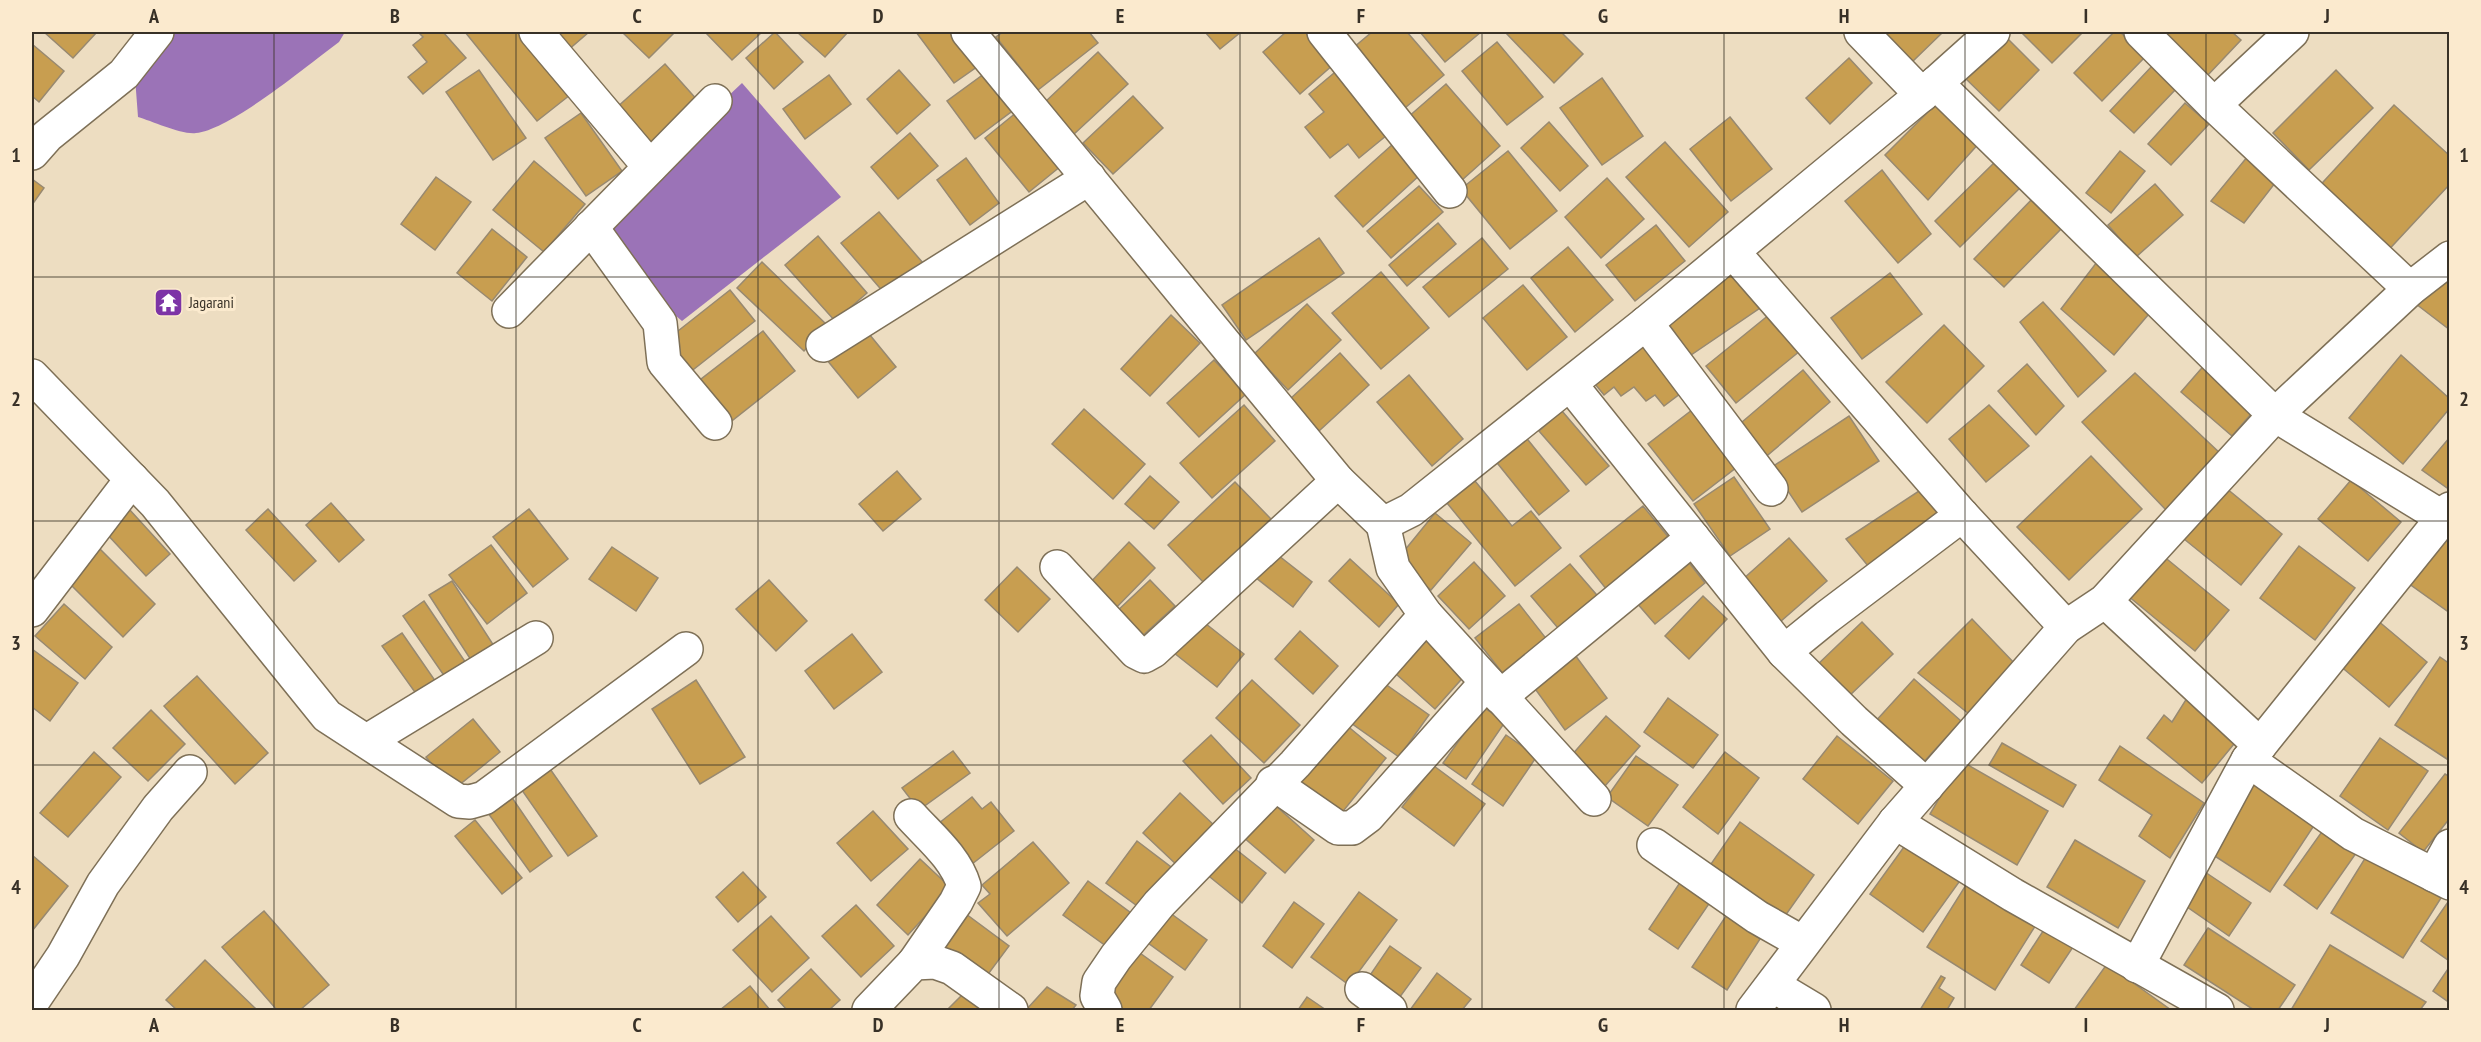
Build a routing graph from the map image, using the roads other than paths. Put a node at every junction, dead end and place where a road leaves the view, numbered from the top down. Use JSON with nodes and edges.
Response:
{"nodes":[{"id":1,"x":157,"y":32,"type":"edge"},
{"id":2,"x":536,"y":32,"type":"edge"},
{"id":3,"x":968,"y":32,"type":"edge"},
{"id":4,"x":1324,"y":32,"type":"edge"},
{"id":5,"x":1861,"y":32,"type":"edge"},
{"id":6,"x":1993,"y":32,"type":"edge"},
{"id":7,"x":2141,"y":32,"type":"edge"},
{"id":8,"x":2292,"y":32,"type":"edge"},
{"id":9,"x":1929,"y":89,"type":"junction"},
{"id":10,"x":715,"y":101,"type":"dead end"},
{"id":11,"x":2214,"y":105,"type":"junction"},
{"id":12,"x":32,"y":153,"type":"edge"},
{"id":13,"x":650,"y":167,"type":"junction"},
{"id":14,"x":1089,"y":178,"type":"junction"},
{"id":15,"x":1450,"y":190,"type":"dead end"},
{"id":16,"x":591,"y":227,"type":"junction"},
{"id":17,"x":1732,"y":252,"type":"junction"},
{"id":18,"x":2450,"y":258,"type":"edge"},
{"id":19,"x":2410,"y":288,"type":"junction"},
{"id":20,"x":509,"y":311,"type":"dead end"},
{"id":21,"x":1646,"y":323,"type":"junction"},
{"id":22,"x":823,"y":345,"type":"dead end"},
{"id":23,"x":32,"y":376,"type":"edge"},
{"id":24,"x":1570,"y":384,"type":"junction"},
{"id":25,"x":2275,"y":415,"type":"junction"},
{"id":26,"x":715,"y":423,"type":"dead end"},
{"id":27,"x":132,"y":479,"type":"junction"},
{"id":28,"x":1338,"y":481,"type":"junction"},
{"id":29,"x":1771,"y":489,"type":"dead end"},
{"id":30,"x":1962,"y":515,"type":"junction"},
{"id":31,"x":2447,"y":516,"type":"edge"},
{"id":32,"x":1383,"y":524,"type":"junction"},
{"id":33,"x":1693,"y":538,"type":"junction"},
{"id":34,"x":1057,"y":567,"type":"dead end"},
{"id":35,"x":2105,"y":601,"type":"junction"},
{"id":36,"x":32,"y":610,"type":"edge"},
{"id":37,"x":1426,"y":615,"type":"junction"},
{"id":38,"x":2066,"y":627,"type":"junction"},
{"id":39,"x":536,"y":638,"type":"dead end"},
{"id":40,"x":686,"y":649,"type":"dead end"},
{"id":41,"x":1784,"y":652,"type":"junction"},
{"id":42,"x":1493,"y":690,"type":"junction"},
{"id":43,"x":367,"y":741,"type":"junction"},
{"id":44,"x":2254,"y":753,"type":"junction"},
{"id":45,"x":190,"y":772,"type":"dead end"},
{"id":46,"x":1273,"y":783,"type":"junction"},
{"id":47,"x":1927,"y":786,"type":"junction"},
{"id":48,"x":1594,"y":798,"type":"dead end"},
{"id":49,"x":911,"y":816,"type":"dead end"},
{"id":50,"x":1895,"y":822,"type":"junction"},
{"id":51,"x":1654,"y":845,"type":"dead end"},
{"id":52,"x":2450,"y":846,"type":"edge"},
{"id":53,"x":2442,"y":879,"type":"edge"},
{"id":54,"x":1803,"y":943,"type":"junction"},
{"id":55,"x":914,"y":963,"type":"junction"},
{"id":56,"x":2137,"y":966,"type":"junction"},
{"id":57,"x":1774,"y":986,"type":"junction"},
{"id":58,"x":1362,"y":989,"type":"dead end"},
{"id":59,"x":32,"y":1002,"type":"edge"},
{"id":60,"x":869,"y":1011,"type":"edge"},
{"id":61,"x":1011,"y":1011,"type":"edge"},
{"id":62,"x":1105,"y":1011,"type":"edge"},
{"id":63,"x":1390,"y":1011,"type":"edge"},
{"id":64,"x":1753,"y":1011,"type":"edge"},
{"id":65,"x":1814,"y":1011,"type":"edge"},
{"id":66,"x":2217,"y":1011,"type":"edge"}],
"edges":[{"from":1,"to":12,"type":"street"},
{"from":2,"to":13,"type":"street"},
{"from":3,"to":14,"type":"street"},
{"from":4,"to":15,"type":"street"},
{"from":5,"to":9,"type":"street"},
{"from":6,"to":9,"type":"street"},
{"from":7,"to":11,"type":"street"},
{"from":8,"to":11,"type":"street"},
{"from":9,"to":17,"type":"street"},
{"from":9,"to":25,"type":"street"},
{"from":10,"to":13,"type":"street"},
{"from":11,"to":19,"type":"street"},
{"from":13,"to":16,"type":"street"},
{"from":14,"to":22,"type":"street"},
{"from":14,"to":28,"type":"street"},
{"from":16,"to":20,"type":"street"},
{"from":16,"to":26,"type":"street"},
{"from":17,"to":21,"type":"street"},
{"from":17,"to":30,"type":"street"},
{"from":18,"to":19,"type":"street"},
{"from":19,"to":25,"type":"street"},
{"from":21,"to":24,"type":"street"},
{"from":21,"to":29,"type":"street"},
{"from":23,"to":27,"type":"street"},
{"from":24,"to":32,"type":"street"},
{"from":24,"to":33,"type":"street"},
{"from":25,"to":31,"type":"street"},
{"from":25,"to":35,"type":"street"},
{"from":27,"to":36,"type":"street"},
{"from":27,"to":43,"type":"street"},
{"from":28,"to":32,"type":"street"},
{"from":28,"to":34,"type":"street"},
{"from":30,"to":38,"type":"street"},
{"from":30,"to":41,"type":"street"},
{"from":31,"to":44,"type":"street"},
{"from":32,"to":37,"type":"street"},
{"from":33,"to":41,"type":"street"},
{"from":33,"to":42,"type":"street"},
{"from":35,"to":38,"type":"street"},
{"from":35,"to":44,"type":"street"},
{"from":37,"to":42,"type":"street"},
{"from":37,"to":46,"type":"street"},
{"from":38,"to":47,"type":"street"},
{"from":39,"to":43,"type":"street"},
{"from":40,"to":43,"type":"street"},
{"from":41,"to":47,"type":"street"},
{"from":42,"to":46,"type":"street"},
{"from":42,"to":48,"type":"street"},
{"from":44,"to":53,"type":"street"},
{"from":44,"to":56,"type":"street"},
{"from":45,"to":59,"type":"street"},
{"from":46,"to":62,"type":"street"},
{"from":47,"to":50,"type":"street"},
{"from":49,"to":55,"type":"street"},
{"from":50,"to":54,"type":"street"},
{"from":50,"to":56,"type":"street"},
{"from":51,"to":54,"type":"street"},
{"from":52,"to":53,"type":"street"},
{"from":54,"to":57,"type":"street"},
{"from":55,"to":60,"type":"street"},
{"from":55,"to":61,"type":"street"},
{"from":56,"to":66,"type":"street"},
{"from":57,"to":64,"type":"street"},
{"from":57,"to":65,"type":"street"},
{"from":58,"to":63,"type":"street"}]}
